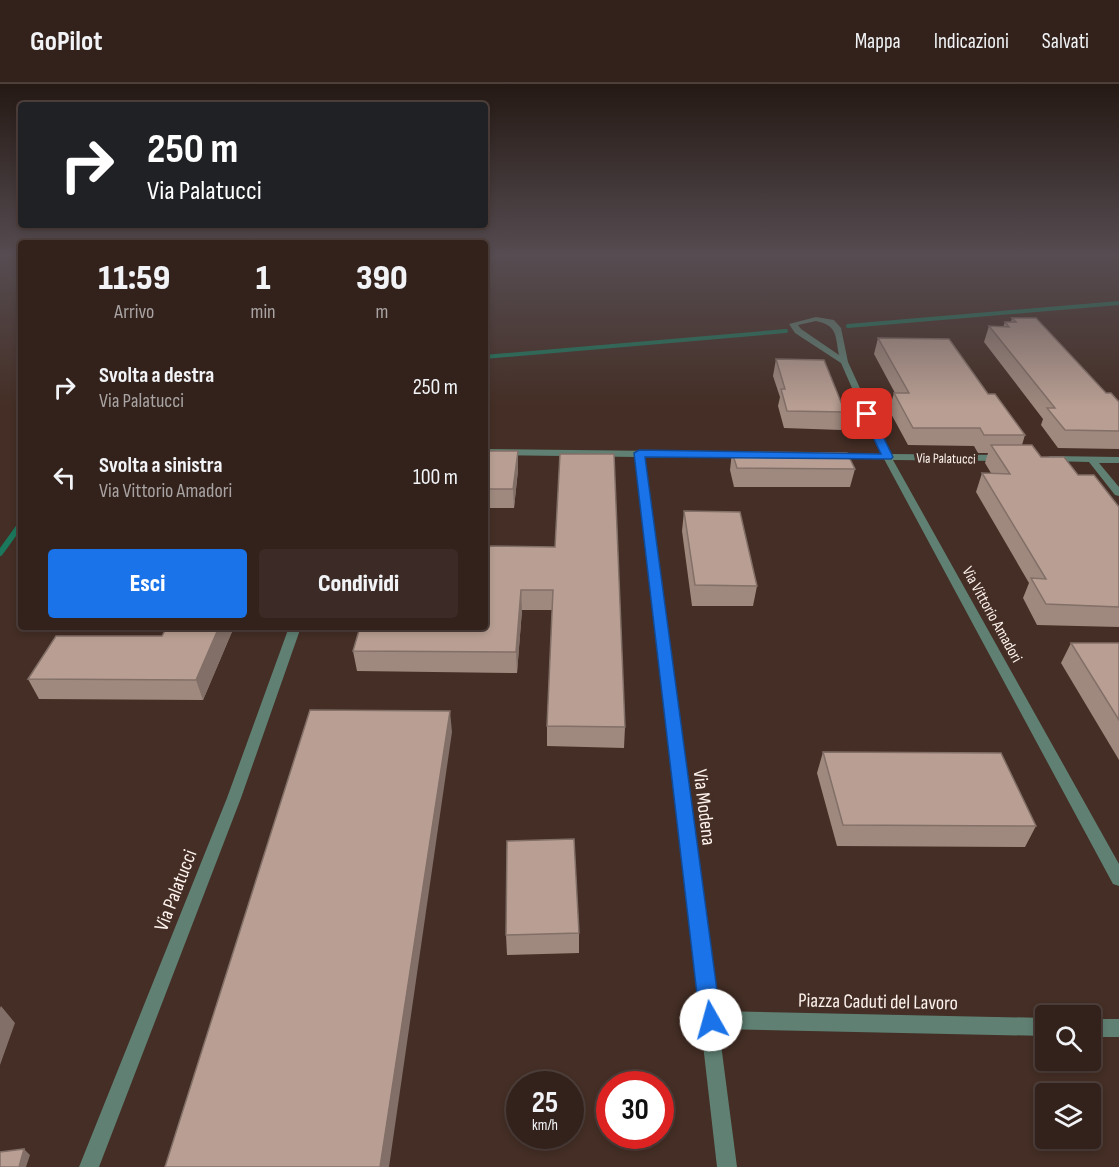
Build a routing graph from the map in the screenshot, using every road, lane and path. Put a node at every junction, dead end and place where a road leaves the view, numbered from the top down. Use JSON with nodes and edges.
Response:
{"nodes":[{"id":1,"x":844,"y":362,"type":"junction"},
{"id":2,"x":488,"y":452,"type":"edge"},
{"id":3,"x":639,"y":453,"type":"junction"},
{"id":4,"x":758,"y":455,"type":"edge"},
{"id":5,"x":828,"y":456,"type":"edge"},
{"id":6,"x":887,"y":457,"type":"junction"},
{"id":7,"x":1007,"y":458,"type":"edge"},
{"id":8,"x":1043,"y":459,"type":"edge"},
{"id":9,"x":1091,"y":459,"type":"junction"},
{"id":10,"x":1119,"y":460,"type":"edge"},
{"id":11,"x":1119,"y":493,"type":"edge"},
{"id":12,"x":294,"y":630,"type":"edge"},
{"id":13,"x":1119,"y":879,"type":"edge"},
{"id":14,"x":711,"y":1020,"type":"junction"},
{"id":15,"x":1035,"y":1027,"type":"edge"},
{"id":16,"x":1101,"y":1028,"type":"edge"},
{"id":17,"x":1119,"y":1028,"type":"edge"},
{"id":18,"x":89,"y":1167,"type":"edge"},
{"id":19,"x":727,"y":1167,"type":"edge"}],
"edges":[{"from":1,"to":1,"type":"street","name":"Via Vittorio Amadori"},
{"from":1,"to":6,"type":"street","name":"Via Vittorio Amadori"},
{"from":2,"to":3,"type":"street"},
{"from":3,"to":4,"type":"street"},
{"from":3,"to":14,"type":"street","name":"Via Modena"},
{"from":5,"to":6,"type":"street","name":"Via Palatucci"},
{"from":6,"to":7,"type":"street","name":"Via Palatucci"},
{"from":6,"to":13,"type":"street","name":"Via Vittorio Amadori"},
{"from":8,"to":9,"type":"street"},
{"from":9,"to":10,"type":"street"},
{"from":9,"to":11,"type":"street"},
{"from":12,"to":18,"type":"street","name":"Via Palatucci"},
{"from":14,"to":15,"type":"street","name":"Piazza Caduti del Lavoro"},
{"from":14,"to":19,"type":"street","name":"Via Modena"},
{"from":16,"to":17,"type":"street"}]}
